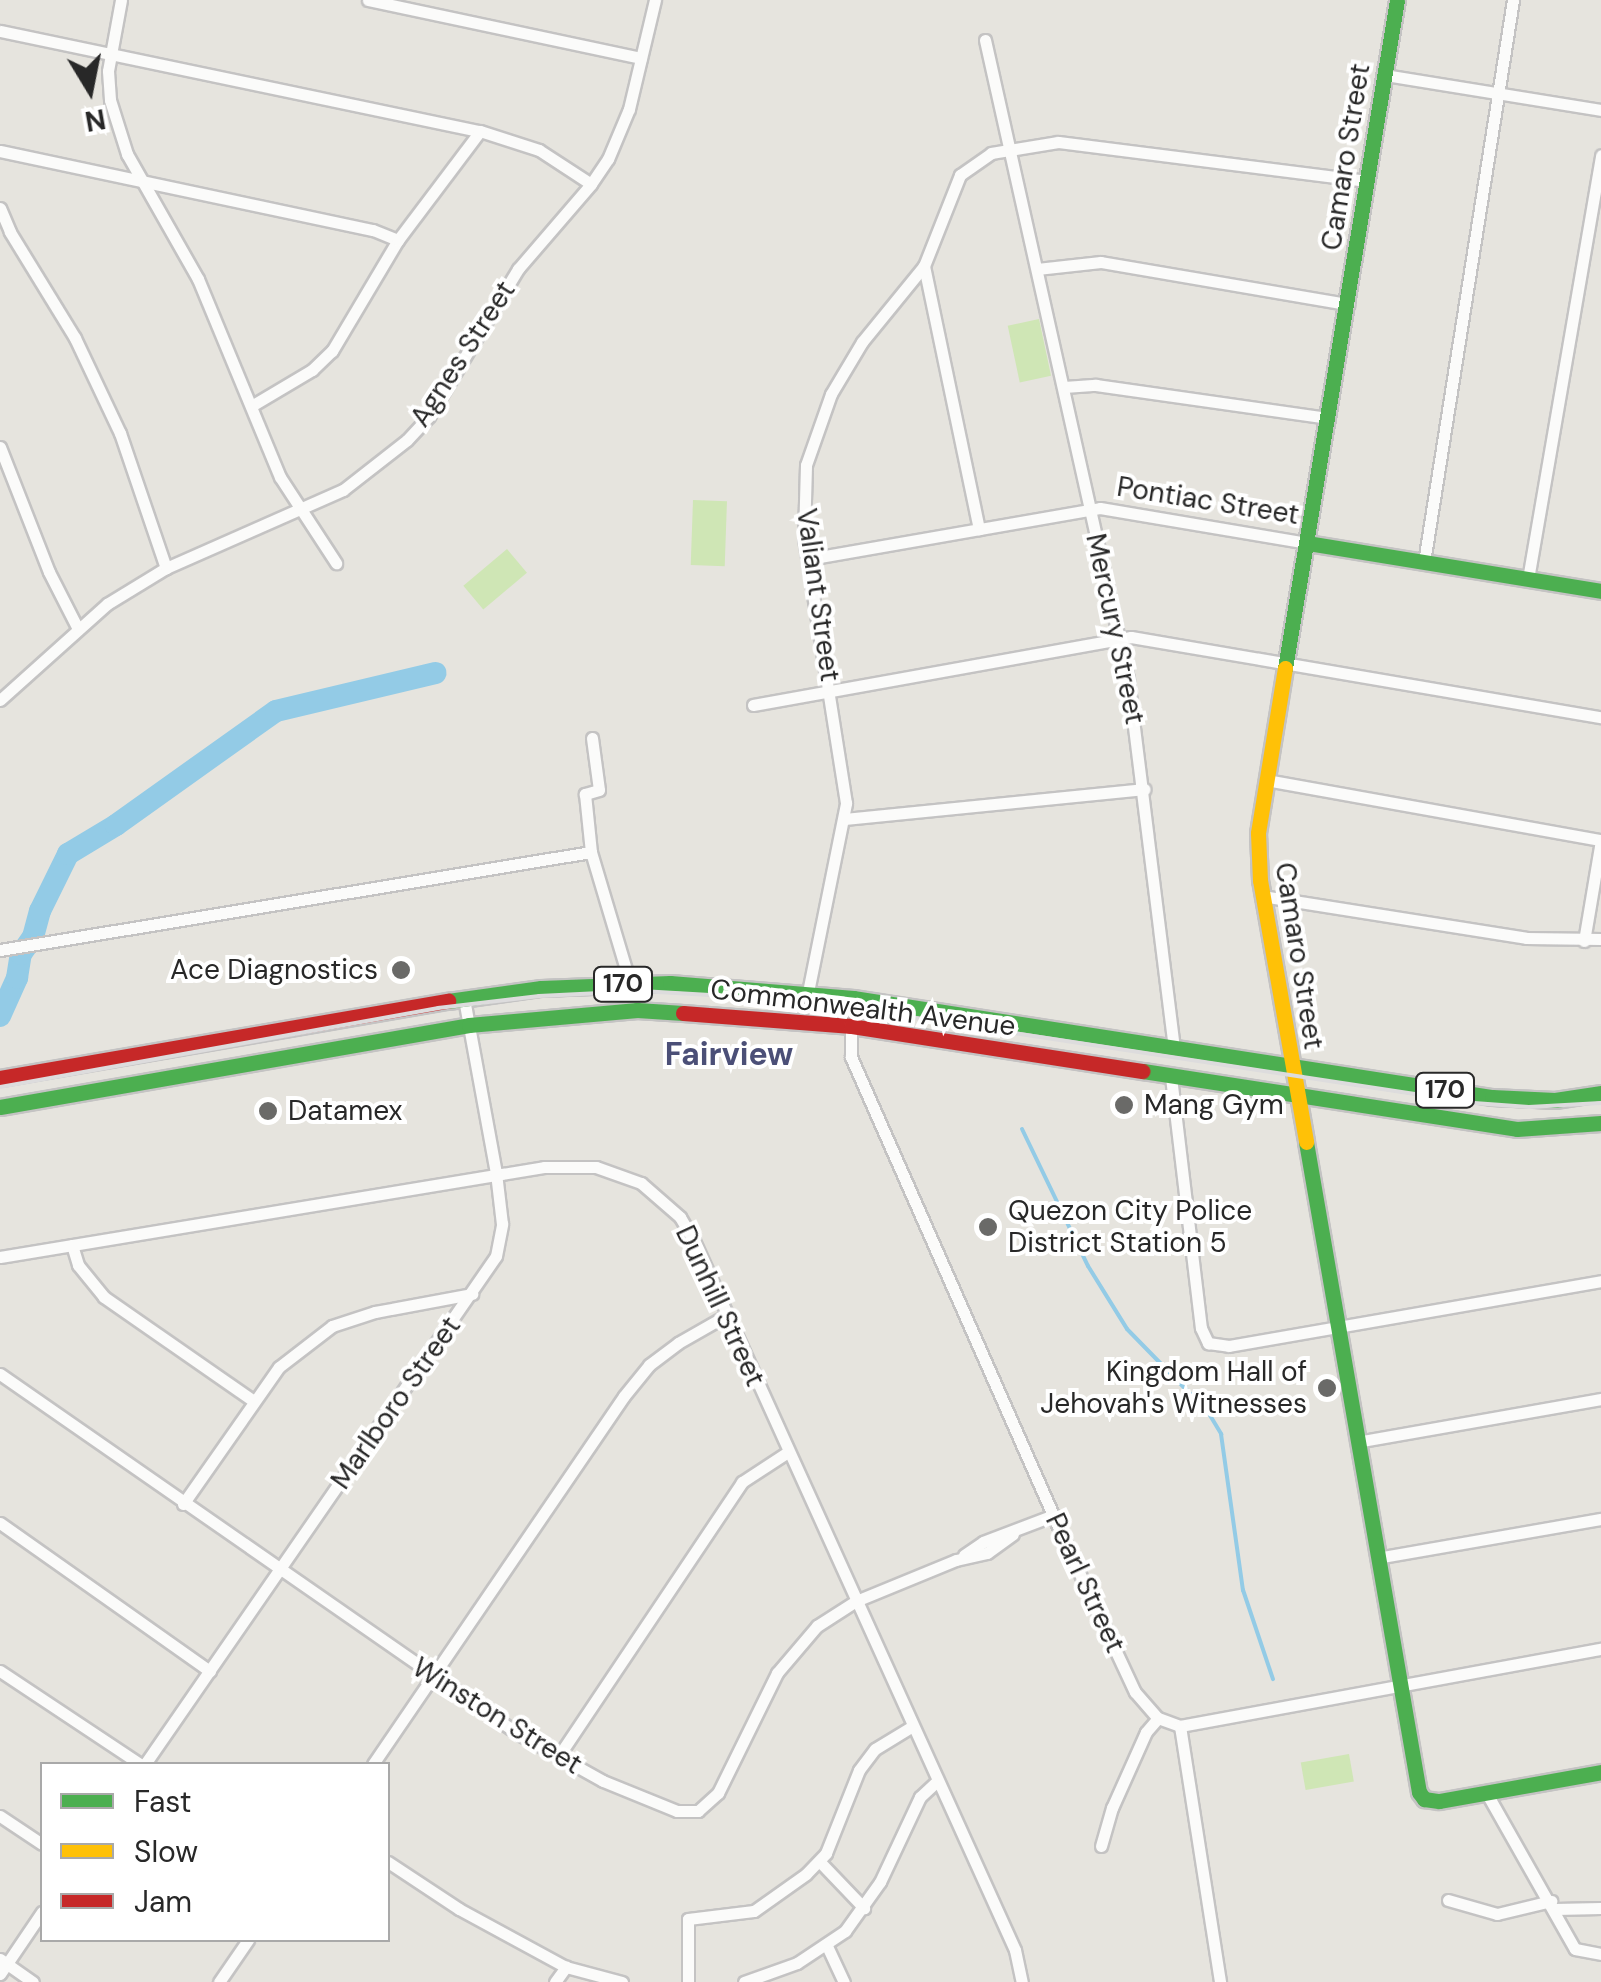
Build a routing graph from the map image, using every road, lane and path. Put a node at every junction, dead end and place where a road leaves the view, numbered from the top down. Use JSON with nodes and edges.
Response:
{"nodes":[{"id":1,"x":122,"y":0,"type":"edge"},
{"id":2,"x":368,"y":0,"type":"edge"},
{"id":3,"x":655,"y":0,"type":"edge"},
{"id":4,"x":1397,"y":0,"type":"edge"},
{"id":5,"x":1513,"y":0,"type":"edge"},
{"id":6,"x":0,"y":31,"type":"edge"},
{"id":7,"x":984,"y":40,"type":"dead end"},
{"id":8,"x":110,"y":54,"type":"junction"},
{"id":9,"x":641,"y":58,"type":"junction"},
{"id":10,"x":1386,"y":75,"type":"junction"},
{"id":11,"x":1497,"y":93,"type":"junction"},
{"id":12,"x":1601,"y":110,"type":"edge"},
{"id":13,"x":480,"y":130,"type":"junction"},
{"id":14,"x":1009,"y":148,"type":"junction"},
{"id":15,"x":0,"y":151,"type":"edge"},
{"id":16,"x":1601,"y":155,"type":"edge"},
{"id":17,"x":140,"y":179,"type":"junction"},
{"id":18,"x":1368,"y":181,"type":"junction"},
{"id":19,"x":592,"y":184,"type":"junction"},
{"id":20,"x":0,"y":208,"type":"edge"},
{"id":21,"x":398,"y":240,"type":"junction"},
{"id":22,"x":924,"y":266,"type":"junction"},
{"id":23,"x":1037,"y":269,"type":"junction"},
{"id":24,"x":1348,"y":304,"type":"junction"},
{"id":25,"x":1064,"y":388,"type":"junction"},
{"id":26,"x":253,"y":405,"type":"junction"},
{"id":27,"x":1328,"y":418,"type":"junction"},
{"id":28,"x":0,"y":447,"type":"edge"},
{"id":29,"x":302,"y":508,"type":"junction"},
{"id":30,"x":1089,"y":510,"type":"junction"},
{"id":31,"x":979,"y":529,"type":"junction"},
{"id":32,"x":1308,"y":543,"type":"junction"},
{"id":33,"x":808,"y":559,"type":"junction"},
{"id":34,"x":1424,"y":562,"type":"junction"},
{"id":35,"x":336,"y":564,"type":"dead end"},
{"id":36,"x":166,"y":568,"type":"junction"},
{"id":37,"x":1528,"y":579,"type":"junction"},
{"id":38,"x":1601,"y":592,"type":"edge"},
{"id":39,"x":78,"y":629,"type":"junction"},
{"id":40,"x":1120,"y":638,"type":"junction"},
{"id":41,"x":1287,"y":664,"type":"junction"},
{"id":42,"x":832,"y":691,"type":"junction"},
{"id":43,"x":0,"y":700,"type":"edge"},
{"id":44,"x":753,"y":705,"type":"dead end"},
{"id":45,"x":1601,"y":717,"type":"edge"},
{"id":46,"x":592,"y":738,"type":"dead end"},
{"id":47,"x":1266,"y":780,"type":"junction"},
{"id":48,"x":1145,"y":789,"type":"junction"},
{"id":49,"x":845,"y":818,"type":"junction"},
{"id":50,"x":1601,"y":840,"type":"edge"},
{"id":51,"x":591,"y":852,"type":"junction"},
{"id":52,"x":1262,"y":896,"type":"junction"},
{"id":53,"x":1601,"y":939,"type":"edge"},
{"id":54,"x":1584,"y":941,"type":"junction"},
{"id":55,"x":0,"y":950,"type":"edge"},
{"id":56,"x":630,"y":984,"type":"junction"},
{"id":57,"x":808,"y":992,"type":"junction"},
{"id":58,"x":464,"y":998,"type":"junction"},
{"id":59,"x":469,"y":1025,"type":"junction"},
{"id":60,"x":851,"y":1026,"type":"junction"},
{"id":61,"x":1174,"y":1047,"type":"junction"},
{"id":62,"x":1290,"y":1065,"type":"junction"},
{"id":63,"x":1170,"y":1077,"type":"junction"},
{"id":64,"x":0,"y":1078,"type":"edge"},
{"id":65,"x":1601,"y":1094,"type":"edge"},
{"id":66,"x":1296,"y":1097,"type":"junction"},
{"id":67,"x":1566,"y":1099,"type":"junction"},
{"id":68,"x":1544,"y":1100,"type":"junction"},
{"id":69,"x":0,"y":1106,"type":"edge"},
{"id":70,"x":1601,"y":1123,"type":"edge"},
{"id":71,"x":1566,"y":1128,"type":"junction"},
{"id":72,"x":1542,"y":1130,"type":"junction"},
{"id":73,"x":496,"y":1172,"type":"junction"},
{"id":74,"x":72,"y":1245,"type":"junction"},
{"id":75,"x":0,"y":1257,"type":"edge"},
{"id":76,"x":1601,"y":1281,"type":"edge"},
{"id":77,"x":472,"y":1294,"type":"junction"},
{"id":78,"x":727,"y":1315,"type":"junction"},
{"id":79,"x":1336,"y":1328,"type":"junction"},
{"id":80,"x":0,"y":1374,"type":"edge"},
{"id":81,"x":1601,"y":1399,"type":"edge"},
{"id":82,"x":252,"y":1400,"type":"junction"},
{"id":83,"x":1357,"y":1442,"type":"junction"},
{"id":84,"x":788,"y":1452,"type":"junction"},
{"id":85,"x":183,"y":1504,"type":"junction"},
{"id":86,"x":1054,"y":1515,"type":"junction"},
{"id":87,"x":1601,"y":1519,"type":"edge"},
{"id":88,"x":0,"y":1524,"type":"edge"},
{"id":89,"x":1377,"y":1558,"type":"junction"},
{"id":90,"x":278,"y":1572,"type":"junction"},
{"id":91,"x":856,"y":1601,"type":"junction"},
{"id":92,"x":1601,"y":1648,"type":"edge"},
{"id":93,"x":0,"y":1671,"type":"edge"},
{"id":94,"x":210,"y":1671,"type":"junction"},
{"id":95,"x":433,"y":1678,"type":"junction"},
{"id":96,"x":1400,"y":1684,"type":"junction"},
{"id":97,"x":1158,"y":1718,"type":"junction"},
{"id":98,"x":912,"y":1726,"type":"junction"},
{"id":99,"x":1180,"y":1726,"type":"junction"},
{"id":100,"x":558,"y":1757,"type":"junction"},
{"id":101,"x":140,"y":1762,"type":"edge"},
{"id":102,"x":144,"y":1762,"type":"edge"},
{"id":103,"x":374,"y":1762,"type":"edge"},
{"id":104,"x":1601,"y":1772,"type":"edge"},
{"id":105,"x":936,"y":1782,"type":"junction"},
{"id":106,"x":1486,"y":1792,"type":"junction"},
{"id":107,"x":0,"y":1816,"type":"edge"},
{"id":108,"x":40,"y":1843,"type":"edge"},
{"id":109,"x":1101,"y":1846,"type":"dead end"},
{"id":110,"x":820,"y":1862,"type":"junction"},
{"id":111,"x":390,"y":1863,"type":"edge"},
{"id":112,"x":1448,"y":1900,"type":"dead end"},
{"id":113,"x":1553,"y":1905,"type":"junction"},
{"id":114,"x":864,"y":1908,"type":"junction"},
{"id":115,"x":1601,"y":1908,"type":"edge"},
{"id":116,"x":40,"y":1915,"type":"edge"},
{"id":117,"x":247,"y":1942,"type":"edge"},
{"id":118,"x":827,"y":1946,"type":"junction"},
{"id":119,"x":1601,"y":1954,"type":"edge"},
{"id":120,"x":2,"y":1965,"type":"edge"},
{"id":121,"x":566,"y":1966,"type":"junction"},
{"id":122,"x":33,"y":1982,"type":"edge"},
{"id":123,"x":219,"y":1982,"type":"edge"},
{"id":124,"x":555,"y":1982,"type":"edge"},
{"id":125,"x":622,"y":1982,"type":"edge"},
{"id":126,"x":688,"y":1982,"type":"edge"},
{"id":127,"x":744,"y":1982,"type":"edge"},
{"id":128,"x":844,"y":1982,"type":"edge"},
{"id":129,"x":1022,"y":1982,"type":"edge"},
{"id":130,"x":1220,"y":1982,"type":"edge"}],
"edges":[{"from":1,"to":8,"type":"street"},
{"from":2,"to":9,"type":"street"},
{"from":3,"to":9,"type":"street","name":"Agnes Street"},
{"from":4,"to":10,"type":"main road","name":"Camaro Street"},
{"from":5,"to":11,"type":"street"},
{"from":6,"to":8,"type":"street"},
{"from":7,"to":14,"type":"street","name":"Mercury Street"},
{"from":8,"to":13,"type":"street"},
{"from":8,"to":17,"type":"street"},
{"from":9,"to":19,"type":"street","name":"Agnes Street"},
{"from":10,"to":11,"type":"street"},
{"from":10,"to":18,"type":"main road","name":"Camaro Street"},
{"from":11,"to":12,"type":"street"},
{"from":11,"to":34,"type":"street"},
{"from":13,"to":19,"type":"street"},
{"from":13,"to":21,"type":"street"},
{"from":14,"to":18,"type":"street","name":"Valiant Street"},
{"from":14,"to":22,"type":"street","name":"Valiant Street"},
{"from":14,"to":23,"type":"street","name":"Mercury Street"},
{"from":15,"to":17,"type":"street"},
{"from":16,"to":37,"type":"street"},
{"from":17,"to":21,"type":"street"},
{"from":17,"to":26,"type":"street"},
{"from":18,"to":24,"type":"main road","name":"Camaro Street"},
{"from":19,"to":29,"type":"street","name":"Agnes Street"},
{"from":20,"to":36,"type":"street"},
{"from":21,"to":26,"type":"street"},
{"from":22,"to":31,"type":"street"},
{"from":22,"to":33,"type":"street","name":"Valiant Street"},
{"from":23,"to":24,"type":"street"},
{"from":23,"to":25,"type":"street","name":"Mercury Street"},
{"from":24,"to":27,"type":"main road","name":"Camaro Street"},
{"from":25,"to":27,"type":"street"},
{"from":25,"to":30,"type":"street","name":"Mercury Street"},
{"from":26,"to":29,"type":"street"},
{"from":27,"to":32,"type":"main road","name":"Camaro Street"},
{"from":28,"to":39,"type":"street"},
{"from":29,"to":35,"type":"street"},
{"from":29,"to":36,"type":"street","name":"Agnes Street"},
{"from":30,"to":31,"type":"street","name":"Pontiac Street"},
{"from":30,"to":32,"type":"street","name":"Pontiac Street"},
{"from":30,"to":40,"type":"street","name":"Mercury Street"},
{"from":31,"to":33,"type":"street","name":"Pontiac Street"},
{"from":32,"to":34,"type":"main road","name":"Pontiac Street"},
{"from":32,"to":41,"type":"main road","name":"Camaro Street"},
{"from":33,"to":42,"type":"street","name":"Valiant Street"},
{"from":34,"to":37,"type":"main road","name":"Pontiac Street"},
{"from":36,"to":39,"type":"street","name":"Agnes Street"},
{"from":37,"to":38,"type":"main road","name":"Pontiac Street"},
{"from":39,"to":43,"type":"street","name":"Agnes Street"},
{"from":40,"to":41,"type":"street"},
{"from":40,"to":42,"type":"street"},
{"from":40,"to":48,"type":"street","name":"Mercury Street"},
{"from":41,"to":45,"type":"street"},
{"from":41,"to":47,"type":"main road","name":"Camaro Street"},
{"from":42,"to":44,"type":"street"},
{"from":42,"to":49,"type":"street","name":"Valiant Street"},
{"from":46,"to":51,"type":"street"},
{"from":47,"to":50,"type":"street"},
{"from":47,"to":52,"type":"main road","name":"Camaro Street"},
{"from":48,"to":49,"type":"street"},
{"from":48,"to":61,"type":"street","name":"Mercury Street"},
{"from":49,"to":57,"type":"street","name":"Valiant Street"},
{"from":50,"to":54,"type":"street"},
{"from":51,"to":55,"type":"street"},
{"from":51,"to":56,"type":"street"},
{"from":52,"to":54,"type":"street"},
{"from":52,"to":62,"type":"main road","name":"Camaro Street"},
{"from":53,"to":54,"type":"street"},
{"from":56,"to":57,"type":"main road","name":"Commonwealth Avenue","number":"170"},
{"from":56,"to":58,"type":"main road","name":"Commonwealth Avenue","number":"170"},
{"from":57,"to":61,"type":"main road","name":"Commonwealth Avenue","number":"170"},
{"from":58,"to":59,"type":"street","name":"Marlboro Street"},
{"from":58,"to":64,"type":"main road","name":"Commonwealth Avenue","number":"170"},
{"from":59,"to":60,"type":"main road","name":"Commonwealth Avenue","number":"170"},
{"from":59,"to":69,"type":"main road","name":"Commonwealth Avenue","number":"170"},
{"from":59,"to":73,"type":"street","name":"Marlboro Street"},
{"from":60,"to":63,"type":"main road","name":"Commonwealth Avenue","number":"170"},
{"from":60,"to":86,"type":"street","name":"Pearl Street"},
{"from":61,"to":62,"type":"main road","name":"Commonwealth Avenue","number":"170"},
{"from":62,"to":66,"type":"main road","name":"Camaro Street"},
{"from":62,"to":68,"type":"main road","name":"Commonwealth Avenue","number":"170"},
{"from":63,"to":66,"type":"main road","name":"Commonwealth Avenue","number":"170"},
{"from":63,"to":79,"type":"street"},
{"from":65,"to":67,"type":"main road","name":"Commonwealth Avenue","number":"170"},
{"from":66,"to":72,"type":"main road","name":"Commonwealth Avenue","number":"170"},
{"from":66,"to":79,"type":"main road","name":"Camaro Street"},
{"from":67,"to":68,"type":"main road","name":"Commonwealth Avenue","number":"170"},
{"from":67,"to":71,"type":"main road"},
{"from":68,"to":72,"type":"main road"},
{"from":70,"to":71,"type":"main road","name":"Commonwealth Avenue","number":"170"},
{"from":71,"to":72,"type":"main road","name":"Commonwealth Avenue","number":"170"},
{"from":73,"to":74,"type":"street","name":"Dunhill Street"},
{"from":73,"to":77,"type":"street","name":"Marlboro Street"},
{"from":73,"to":78,"type":"street","name":"Dunhill Street"},
{"from":74,"to":75,"type":"street","name":"Dunhill Street"},
{"from":74,"to":82,"type":"street"},
{"from":76,"to":79,"type":"street"},
{"from":77,"to":82,"type":"street"},
{"from":77,"to":90,"type":"street","name":"Marlboro Street"},
{"from":78,"to":84,"type":"street","name":"Dunhill Street"},
{"from":78,"to":95,"type":"street"},
{"from":79,"to":83,"type":"main road","name":"Camaro Street"},
{"from":80,"to":85,"type":"street","name":"Winston Street"},
{"from":81,"to":83,"type":"street"},
{"from":82,"to":85,"type":"street"},
{"from":83,"to":89,"type":"main road","name":"Camaro Street"},
{"from":84,"to":91,"type":"street","name":"Dunhill Street"},
{"from":84,"to":100,"type":"street"},
{"from":85,"to":90,"type":"street","name":"Winston Street"},
{"from":86,"to":91,"type":"street","name":"Winston Street"},
{"from":86,"to":97,"type":"street","name":"Pearl Street"},
{"from":87,"to":89,"type":"street"},
{"from":88,"to":94,"type":"street"},
{"from":89,"to":96,"type":"main road","name":"Camaro Street"},
{"from":90,"to":94,"type":"street","name":"Marlboro Street"},
{"from":90,"to":95,"type":"street","name":"Winston Street"},
{"from":91,"to":98,"type":"street","name":"Dunhill Street"},
{"from":91,"to":100,"type":"street","name":"Winston Street"},
{"from":92,"to":96,"type":"street"},
{"from":93,"to":101,"type":"street"},
{"from":94,"to":102,"type":"street","name":"Marlboro Street"},
{"from":95,"to":100,"type":"street","name":"Winston Street"},
{"from":95,"to":103,"type":"street"},
{"from":96,"to":99,"type":"street"},
{"from":96,"to":106,"type":"main road","name":"Camaro Street"},
{"from":97,"to":99,"type":"street"},
{"from":97,"to":109,"type":"street"},
{"from":98,"to":105,"type":"street","name":"Dunhill Street"},
{"from":98,"to":110,"type":"street"},
{"from":99,"to":130,"type":"street"},
{"from":104,"to":106,"type":"main road"},
{"from":105,"to":114,"type":"street"},
{"from":105,"to":129,"type":"street","name":"Dunhill Street"},
{"from":106,"to":113,"type":"street"},
{"from":107,"to":108,"type":"street"},
{"from":110,"to":114,"type":"street"},
{"from":110,"to":126,"type":"street"},
{"from":111,"to":121,"type":"street"},
{"from":112,"to":113,"type":"street"},
{"from":113,"to":115,"type":"street"},
{"from":113,"to":119,"type":"street"},
{"from":114,"to":118,"type":"street"},
{"from":116,"to":120,"type":"street"},
{"from":117,"to":123,"type":"street"},
{"from":118,"to":127,"type":"street"},
{"from":118,"to":128,"type":"street"},
{"from":120,"to":122,"type":"street"},
{"from":121,"to":124,"type":"street"},
{"from":121,"to":125,"type":"street"}]}
